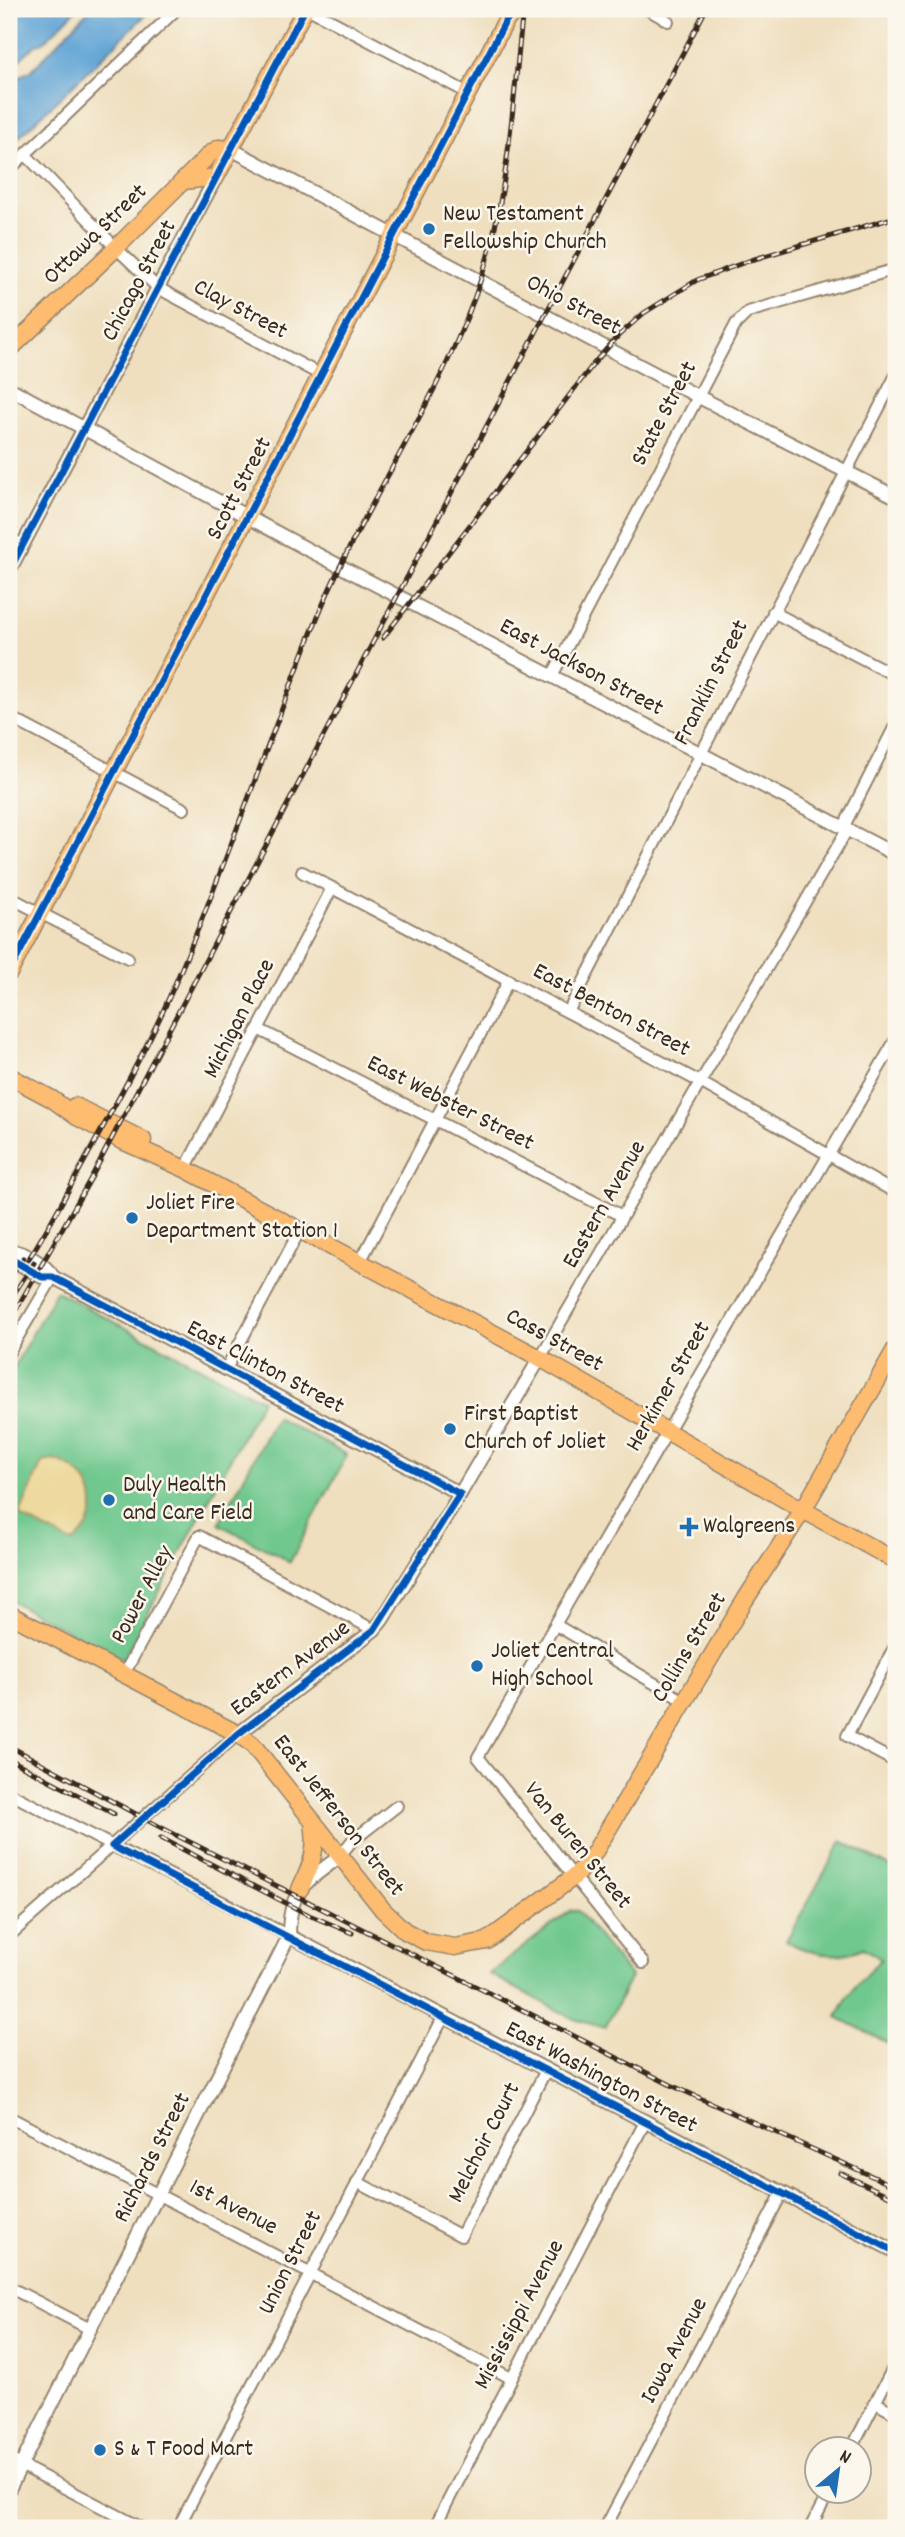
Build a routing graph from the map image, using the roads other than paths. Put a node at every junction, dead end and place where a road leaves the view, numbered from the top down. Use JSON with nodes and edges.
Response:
{"nodes":[{"id":1,"x":177,"y":9,"type":"edge"},
{"id":2,"x":307,"y":9,"type":"edge"},
{"id":3,"x":516,"y":9,"type":"edge"},
{"id":4,"x":647,"y":9,"type":"edge"},
{"id":5,"x":506,"y":15,"type":"edge"},
{"id":6,"x":668,"y":21,"type":"dead end"},
{"id":7,"x":468,"y":93,"type":"junction"},
{"id":8,"x":231,"y":149,"type":"junction"},
{"id":9,"x":25,"y":154,"type":"junction"},
{"id":10,"x":9,"y":170,"type":"edge"},
{"id":11,"x":216,"y":177,"type":"junction"},
{"id":12,"x":184,"y":181,"type":"junction"},
{"id":13,"x":394,"y":235,"type":"junction"},
{"id":14,"x":116,"y":248,"type":"junction"},
{"id":15,"x":896,"y":269,"type":"edge"},
{"id":16,"x":158,"y":288,"type":"junction"},
{"id":17,"x":9,"y":350,"type":"edge"},
{"id":18,"x":321,"y":375,"type":"junction"},
{"id":19,"x":896,"y":376,"type":"edge"},
{"id":20,"x":9,"y":388,"type":"edge"},
{"id":21,"x":699,"y":397,"type":"junction"},
{"id":22,"x":84,"y":428,"type":"junction"},
{"id":23,"x":846,"y":471,"type":"junction"},
{"id":24,"x":896,"y":497,"type":"edge"},
{"id":25,"x":248,"y":516,"type":"junction"},
{"id":26,"x":9,"y":538,"type":"edge"},
{"id":27,"x":22,"y":545,"type":"junction"},
{"id":28,"x":9,"y":571,"type":"edge"},
{"id":29,"x":773,"y":612,"type":"junction"},
{"id":30,"x":552,"y":676,"type":"junction"},
{"id":31,"x":896,"y":677,"type":"edge"},
{"id":32,"x":9,"y":717,"type":"edge"},
{"id":33,"x":896,"y":724,"type":"edge"},
{"id":34,"x":700,"y":753,"type":"junction"},
{"id":35,"x":114,"y":772,"type":"junction"},
{"id":36,"x":184,"y":809,"type":"dead end"},
{"id":37,"x":845,"y":829,"type":"junction"},
{"id":38,"x":896,"y":855,"type":"edge"},
{"id":39,"x":302,"y":872,"type":"dead end"},
{"id":40,"x":332,"y":888,"type":"junction"},
{"id":41,"x":9,"y":897,"type":"edge"},
{"id":42,"x":40,"y":913,"type":"junction"},
{"id":43,"x":128,"y":958,"type":"dead end"},
{"id":44,"x":9,"y":973,"type":"edge"},
{"id":45,"x":509,"y":981,"type":"junction"},
{"id":46,"x":568,"y":1012,"type":"junction"},
{"id":47,"x":258,"y":1029,"type":"junction"},
{"id":48,"x":896,"y":1039,"type":"edge"},
{"id":49,"x":9,"y":1076,"type":"edge"},
{"id":50,"x":700,"y":1082,"type":"junction"},
{"id":51,"x":436,"y":1120,"type":"junction"},
{"id":52,"x":830,"y":1155,"type":"junction"},
{"id":53,"x":185,"y":1169,"type":"junction"},
{"id":54,"x":896,"y":1193,"type":"edge"},
{"id":55,"x":622,"y":1216,"type":"junction"},
{"id":56,"x":300,"y":1230,"type":"junction"},
{"id":57,"x":9,"y":1250,"type":"edge"},
{"id":58,"x":9,"y":1258,"type":"edge"},
{"id":59,"x":360,"y":1262,"type":"junction"},
{"id":60,"x":53,"y":1277,"type":"junction"},
{"id":61,"x":896,"y":1348,"type":"edge"},
{"id":62,"x":9,"y":1352,"type":"edge"},
{"id":63,"x":540,"y":1358,"type":"junction"},
{"id":64,"x":226,"y":1369,"type":"junction"},
{"id":65,"x":667,"y":1432,"type":"junction"},
{"id":66,"x":460,"y":1494,"type":"junction"},
{"id":67,"x":803,"y":1510,"type":"junction"},
{"id":68,"x":896,"y":1561,"type":"edge"},
{"id":69,"x":9,"y":1614,"type":"edge"},
{"id":70,"x":556,"y":1625,"type":"junction"},
{"id":71,"x":374,"y":1630,"type":"junction"},
{"id":72,"x":896,"y":1644,"type":"edge"},
{"id":73,"x":124,"y":1674,"type":"junction"},
{"id":74,"x":684,"y":1701,"type":"junction"},
{"id":75,"x":238,"y":1734,"type":"junction"},
{"id":76,"x":478,"y":1757,"type":"joint"},
{"id":77,"x":896,"y":1762,"type":"edge"},
{"id":78,"x":9,"y":1793,"type":"edge"},
{"id":79,"x":397,"y":1806,"type":"dead end"},
{"id":80,"x":313,"y":1822,"type":"junction"},
{"id":81,"x":112,"y":1846,"type":"junction"},
{"id":82,"x":340,"y":1857,"type":"junction"},
{"id":83,"x":575,"y":1876,"type":"junction"},
{"id":84,"x":300,"y":1889,"type":"junction"},
{"id":85,"x":9,"y":1936,"type":"edge"},
{"id":86,"x":289,"y":1936,"type":"junction"},
{"id":87,"x":487,"y":1941,"type":"joint"},
{"id":88,"x":643,"y":1963,"type":"dead end"},
{"id":89,"x":443,"y":2018,"type":"junction"},
{"id":90,"x":547,"y":2070,"type":"junction"},
{"id":91,"x":9,"y":2117,"type":"edge"},
{"id":92,"x":645,"y":2122,"type":"junction"},
{"id":93,"x":357,"y":2182,"type":"junction"},
{"id":94,"x":159,"y":2193,"type":"junction"},
{"id":95,"x":782,"y":2193,"type":"junction"},
{"id":96,"x":896,"y":2252,"type":"edge"},
{"id":97,"x":310,"y":2272,"type":"junction"},
{"id":98,"x":9,"y":2287,"type":"edge"},
{"id":99,"x":90,"y":2329,"type":"junction"},
{"id":100,"x":896,"y":2362,"type":"edge"},
{"id":101,"x":511,"y":2378,"type":"junction"},
{"id":102,"x":876,"y":2403,"type":"junction"},
{"id":103,"x":896,"y":2414,"type":"edge"},
{"id":104,"x":858,"y":2436,"type":"edge"},
{"id":105,"x":15,"y":2462,"type":"edge"},
{"id":106,"x":9,"y":2489,"type":"edge"},
{"id":107,"x":821,"y":2506,"type":"edge"},
{"id":108,"x":142,"y":2528,"type":"edge"},
{"id":109,"x":178,"y":2528,"type":"edge"},
{"id":110,"x":434,"y":2528,"type":"edge"},
{"id":111,"x":605,"y":2528,"type":"edge"},
{"id":112,"x":810,"y":2528,"type":"edge"}],
"edges":[{"from":1,"to":9,"type":"street"},
{"from":2,"to":7,"type":"street"},
{"from":2,"to":8,"type":"main road","name":"Chicago Street"},
{"from":3,"to":5,"type":"main road","name":"Scott Street"},
{"from":4,"to":6,"type":"street"},
{"from":5,"to":7,"type":"main road","name":"Scott Street"},
{"from":7,"to":13,"type":"main road","name":"Scott Street"},
{"from":8,"to":11,"type":"main road","name":"Chicago Street"},
{"from":8,"to":12,"type":"main road","name":"Ottawa Street"},
{"from":8,"to":13,"type":"street","name":"Ohio Street"},
{"from":9,"to":10,"type":"street"},
{"from":9,"to":14,"type":"street","name":"Clay Street"},
{"from":11,"to":12,"type":"main road","name":"Ottawa Street"},
{"from":11,"to":16,"type":"street","name":"Chicago Street"},
{"from":12,"to":14,"type":"main road","name":"Ottawa Street"},
{"from":13,"to":18,"type":"main road","name":"Scott Street"},
{"from":13,"to":21,"type":"street","name":"Ohio Street"},
{"from":14,"to":16,"type":"street","name":"Clay Street"},
{"from":14,"to":17,"type":"main road","name":"Ottawa Street"},
{"from":15,"to":21,"type":"street","name":"State Street"},
{"from":16,"to":18,"type":"street","name":"Clay Street"},
{"from":16,"to":22,"type":"street","name":"Chicago Street"},
{"from":18,"to":25,"type":"main road","name":"Scott Street"},
{"from":19,"to":23,"type":"street","name":"Franklin Street"},
{"from":20,"to":22,"type":"street","name":"East Jackson Street"},
{"from":21,"to":23,"type":"street","name":"Ohio Street"},
{"from":21,"to":30,"type":"street","name":"State Street"},
{"from":22,"to":25,"type":"street","name":"East Jackson Street"},
{"from":22,"to":27,"type":"street","name":"Chicago Street"},
{"from":23,"to":24,"type":"street","name":"Ohio Street"},
{"from":23,"to":29,"type":"street","name":"Franklin Street"},
{"from":25,"to":30,"type":"street","name":"East Jackson Street"},
{"from":25,"to":35,"type":"main road","name":"Scott Street"},
{"from":26,"to":27,"type":"street"},
{"from":27,"to":28,"type":"street","name":"Chicago Street"},
{"from":29,"to":31,"type":"street"},
{"from":29,"to":34,"type":"street","name":"Franklin Street"},
{"from":30,"to":34,"type":"street","name":"East Jackson Street"},
{"from":32,"to":35,"type":"street"},
{"from":33,"to":37,"type":"street","name":"Eastern Avenue"},
{"from":34,"to":37,"type":"street","name":"East Jackson Street"},
{"from":34,"to":46,"type":"street","name":"Franklin Street"},
{"from":35,"to":36,"type":"street"},
{"from":35,"to":42,"type":"main road","name":"Scott Street"},
{"from":37,"to":38,"type":"street","name":"East Jackson Street"},
{"from":37,"to":50,"type":"street","name":"Eastern Avenue"},
{"from":39,"to":40,"type":"street","name":"East Benton Street"},
{"from":40,"to":45,"type":"street","name":"East Benton Street"},
{"from":40,"to":47,"type":"street","name":"Michigan Place"},
{"from":41,"to":42,"type":"street"},
{"from":42,"to":43,"type":"street"},
{"from":42,"to":44,"type":"main road","name":"Scott Street"},
{"from":45,"to":46,"type":"street","name":"East Benton Street"},
{"from":45,"to":51,"type":"street"},
{"from":46,"to":50,"type":"street","name":"East Benton Street"},
{"from":47,"to":51,"type":"street","name":"East Webster Street"},
{"from":47,"to":53,"type":"street","name":"Michigan Place"},
{"from":48,"to":52,"type":"street","name":"Herkimer Street"},
{"from":49,"to":53,"type":"main road","name":"Cass Street"},
{"from":50,"to":52,"type":"street","name":"East Benton Street"},
{"from":50,"to":55,"type":"street","name":"Eastern Avenue"},
{"from":51,"to":55,"type":"street","name":"East Webster Street"},
{"from":51,"to":59,"type":"street"},
{"from":52,"to":54,"type":"street","name":"East Benton Street"},
{"from":52,"to":65,"type":"street","name":"Herkimer Street"},
{"from":53,"to":56,"type":"main road","name":"Cass Street"},
{"from":55,"to":63,"type":"street","name":"Eastern Avenue"},
{"from":56,"to":59,"type":"main road","name":"Cass Street"},
{"from":56,"to":64,"type":"street"},
{"from":57,"to":60,"type":"street","name":"East Clinton Street"},
{"from":58,"to":60,"type":"street","name":"East Clinton Street"},
{"from":59,"to":63,"type":"main road","name":"Cass Street"},
{"from":60,"to":62,"type":"street"},
{"from":60,"to":64,"type":"street","name":"East Clinton Street"},
{"from":61,"to":67,"type":"main road","name":"Collins Street"},
{"from":63,"to":65,"type":"main road","name":"Cass Street"},
{"from":63,"to":66,"type":"street","name":"Eastern Avenue"},
{"from":64,"to":66,"type":"street","name":"East Clinton Street"},
{"from":65,"to":67,"type":"main road","name":"Cass Street"},
{"from":65,"to":70,"type":"street","name":"Herkimer Street"},
{"from":66,"to":71,"type":"street","name":"Eastern Avenue"},
{"from":67,"to":68,"type":"main road","name":"Cass Street"},
{"from":67,"to":74,"type":"main road","name":"Collins Street"},
{"from":69,"to":73,"type":"main road","name":"East Jefferson Street"},
{"from":70,"to":74,"type":"street"},
{"from":70,"to":76,"type":"street","name":"Herkimer Street"},
{"from":71,"to":73,"type":"street","name":"Power Alley"},
{"from":71,"to":75,"type":"street","name":"Eastern Avenue"},
{"from":72,"to":77,"type":"street"},
{"from":73,"to":75,"type":"main road","name":"East Jefferson Street"},
{"from":74,"to":83,"type":"main road","name":"Collins Street"},
{"from":75,"to":80,"type":"main road","name":"East Jefferson Street"},
{"from":75,"to":81,"type":"street","name":"Eastern Avenue"},
{"from":76,"to":83,"type":"street","name":"Van Buren Street"},
{"from":78,"to":81,"type":"street"},
{"from":79,"to":82,"type":"street"},
{"from":80,"to":82,"type":"main road","name":"East Jefferson Street"},
{"from":80,"to":84,"type":"main road"},
{"from":81,"to":85,"type":"street","name":"Eastern Avenue"},
{"from":81,"to":86,"type":"street"},
{"from":82,"to":84,"type":"street"},
{"from":82,"to":87,"type":"main road","name":"East Jefferson Street"},
{"from":83,"to":87,"type":"main road","name":"Collins Street"},
{"from":83,"to":88,"type":"street","name":"Van Buren Street"},
{"from":84,"to":86,"type":"street","name":"Richards Street"},
{"from":86,"to":89,"type":"street","name":"East Washington Street"},
{"from":86,"to":94,"type":"street","name":"Richards Street"},
{"from":89,"to":90,"type":"street","name":"East Washington Street"},
{"from":89,"to":93,"type":"street","name":"Union Street"},
{"from":90,"to":92,"type":"street","name":"East Washington Street"},
{"from":90,"to":93,"type":"street","name":"Melchoir Court"},
{"from":91,"to":94,"type":"street","name":"1st Avenue"},
{"from":92,"to":95,"type":"street","name":"East Washington Street"},
{"from":92,"to":101,"type":"street","name":"Mississippi Avenue"},
{"from":93,"to":97,"type":"street","name":"Union Street"},
{"from":94,"to":97,"type":"street","name":"1st Avenue"},
{"from":94,"to":99,"type":"street","name":"Richards Street"},
{"from":95,"to":96,"type":"street","name":"East Washington Street"},
{"from":95,"to":111,"type":"street","name":"Iowa Avenue"},
{"from":97,"to":101,"type":"street","name":"1st Avenue"},
{"from":97,"to":109,"type":"street","name":"Union Street"},
{"from":98,"to":99,"type":"street"},
{"from":99,"to":105,"type":"street","name":"Richards Street"},
{"from":100,"to":102,"type":"street"},
{"from":101,"to":110,"type":"street","name":"Mississippi Avenue"},
{"from":102,"to":103,"type":"street"},
{"from":102,"to":104,"type":"street"},
{"from":105,"to":106,"type":"street","name":"Richards Street"},
{"from":105,"to":108,"type":"street"},
{"from":107,"to":112,"type":"street"}]}
